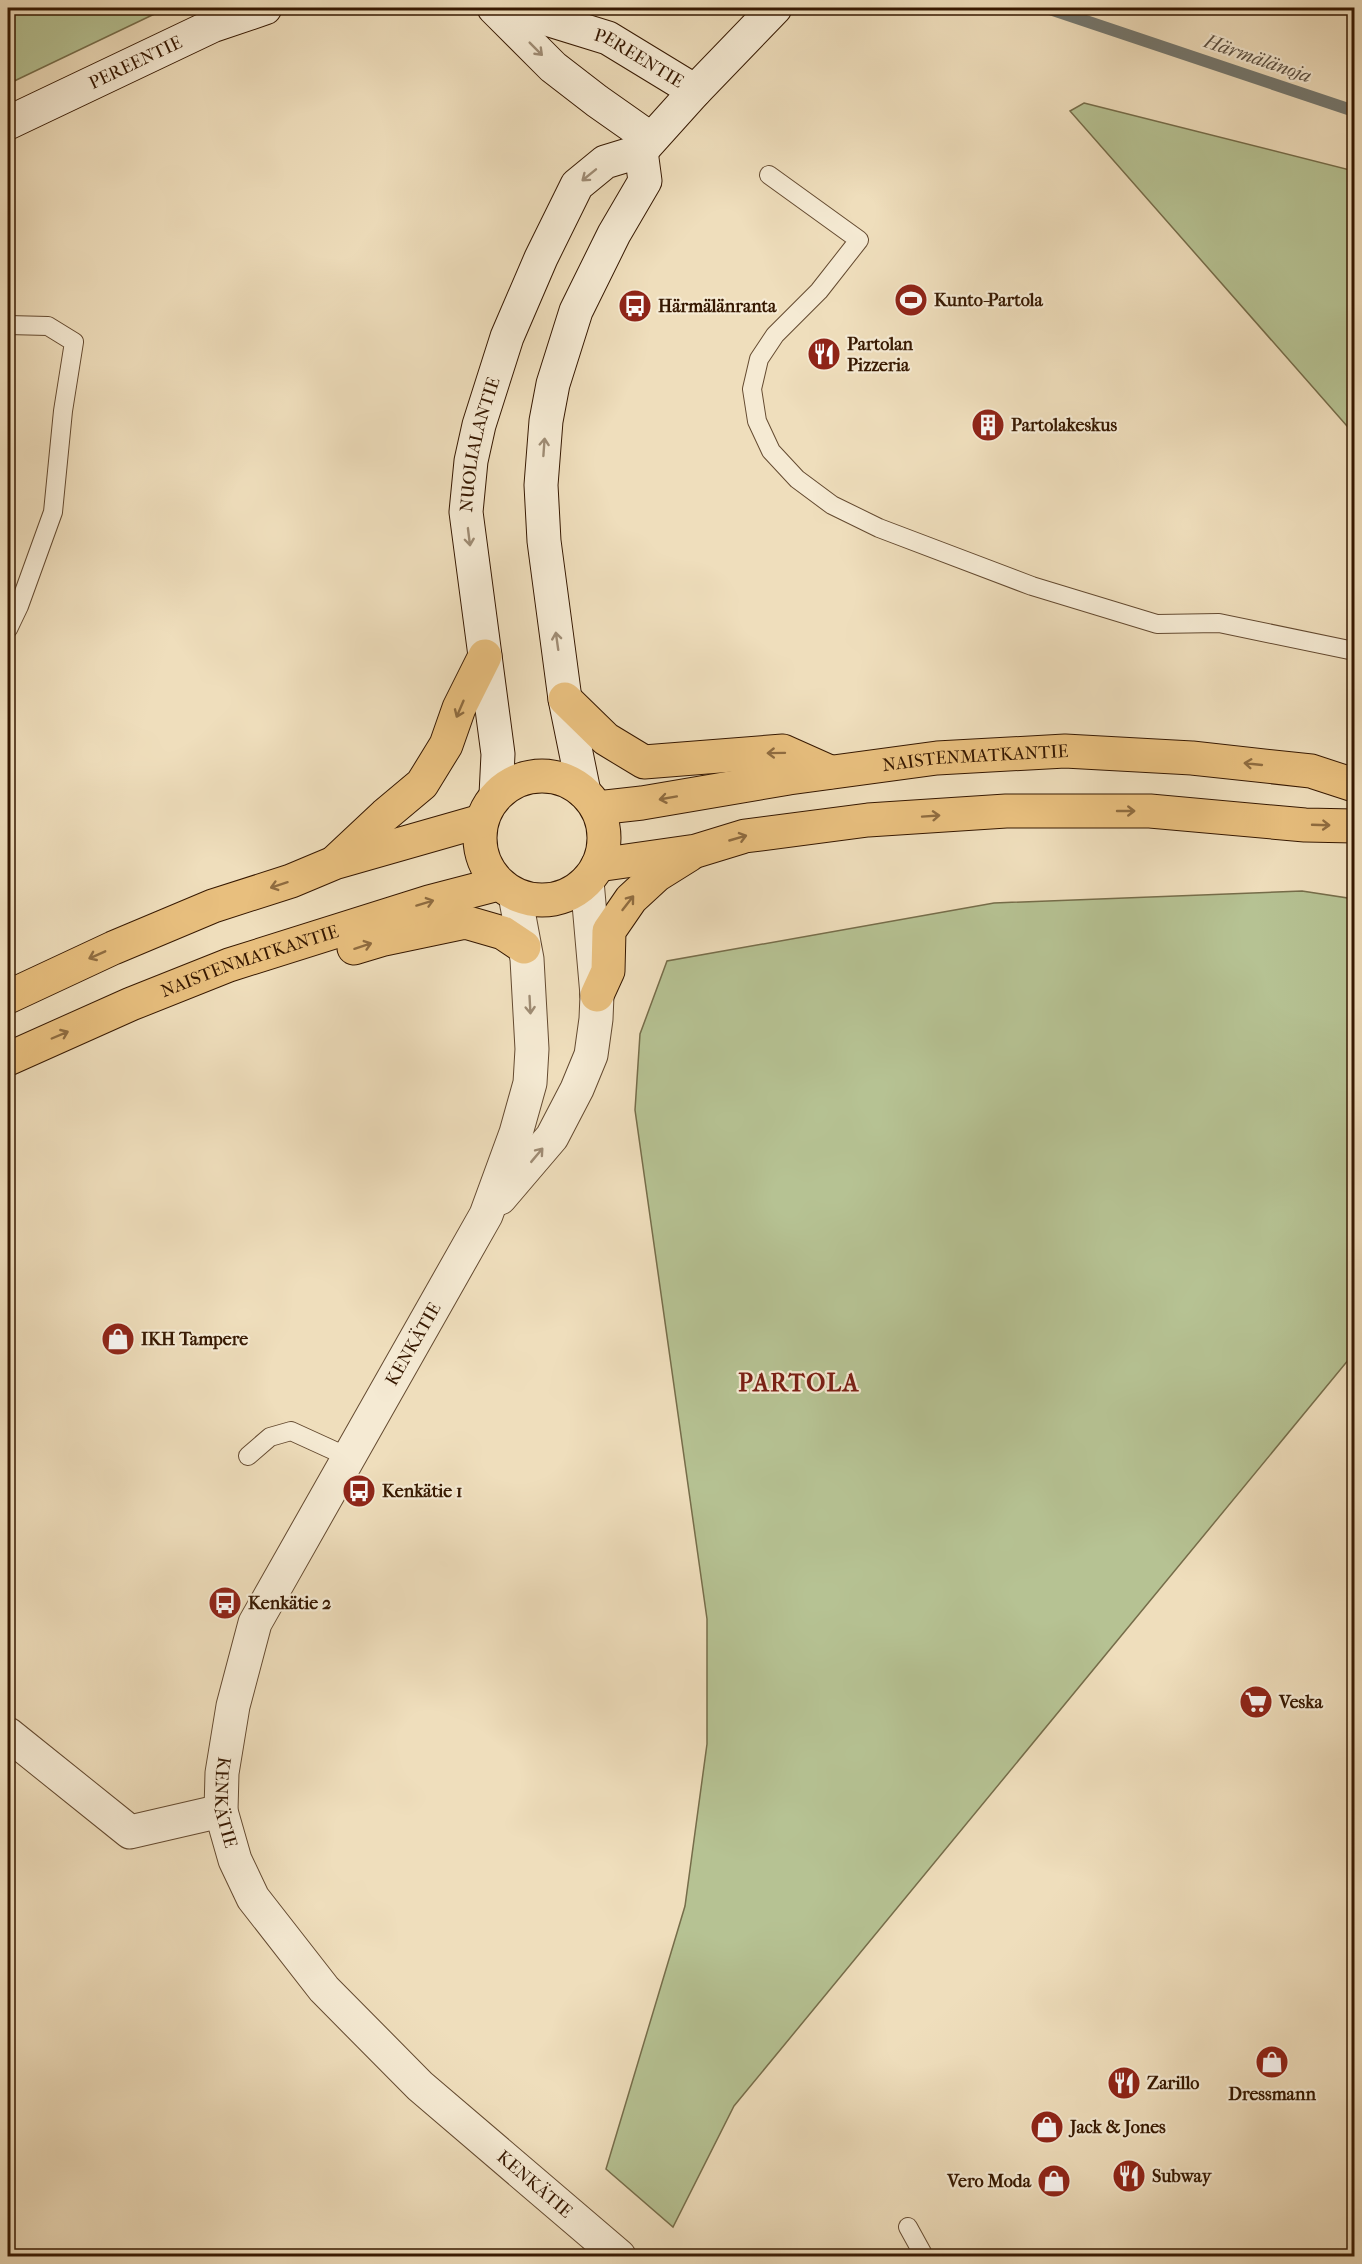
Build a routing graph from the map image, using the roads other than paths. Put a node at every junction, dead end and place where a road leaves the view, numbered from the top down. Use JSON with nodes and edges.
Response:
{"nodes":[{"id":1,"x":265,"y":8,"type":"edge"},
{"id":2,"x":495,"y":8,"type":"edge"},
{"id":3,"x":511,"y":8,"type":"edge"},
{"id":4,"x":772,"y":10,"type":"edge"},
{"id":5,"x":695,"y":91,"type":"junction"},
{"id":6,"x":8,"y":123,"type":"edge"},
{"id":7,"x":646,"y":145,"type":"junction"},
{"id":8,"x":769,"y":176,"type":"dead end"},
{"id":9,"x":8,"y":325,"type":"edge"},
{"id":10,"x":8,"y":629,"type":"edge"},
{"id":11,"x":1354,"y":651,"type":"edge"},
{"id":12,"x":485,"y":656,"type":"junction"},
{"id":13,"x":565,"y":699,"type":"junction"},
{"id":14,"x":830,"y":772,"type":"junction"},
{"id":15,"x":1354,"y":785,"type":"edge"},
{"id":16,"x":591,"y":800,"type":"junction"},
{"id":17,"x":489,"y":808,"type":"junction"},
{"id":18,"x":1354,"y":826,"type":"edge"},
{"id":19,"x":696,"y":851,"type":"junction"},
{"id":20,"x":333,"y":863,"type":"junction"},
{"id":21,"x":593,"y":873,"type":"junction"},
{"id":22,"x":506,"y":889,"type":"junction"},
{"id":23,"x":525,"y":947,"type":"junction"},
{"id":24,"x":229,"y":965,"type":"junction"},
{"id":25,"x":597,"y":995,"type":"junction"},
{"id":26,"x":8,"y":997,"type":"edge"},
{"id":27,"x":8,"y":1059,"type":"edge"},
{"id":28,"x":486,"y":1215,"type":"junction"},
{"id":29,"x":248,"y":1456,"type":"dead end"},
{"id":30,"x":348,"y":1457,"type":"junction"},
{"id":31,"x":8,"y":1734,"type":"edge"},
{"id":32,"x":221,"y":1811,"type":"junction"},
{"id":33,"x":908,"y":2227,"type":"dead end"},
{"id":34,"x":620,"y":2256,"type":"edge"},
{"id":35,"x":924,"y":2256,"type":"edge"}],
"edges":[{"from":1,"to":6,"type":"street","name":"PEREENTIE"},
{"from":2,"to":7,"type":"street","one_way":true},
{"from":3,"to":5,"type":"street","name":"PEREENTIE"},
{"from":4,"to":5,"type":"street"},
{"from":5,"to":7,"type":"street"},
{"from":7,"to":12,"type":"street","name":"NUOLIALANTIE","one_way":true},
{"from":13,"to":7,"type":"street","one_way":true},
{"from":8,"to":11,"type":"lane"},
{"from":9,"to":10,"type":"lane"},
{"from":12,"to":17,"type":"street","name":"NUOLIALANTIE"},
{"from":12,"to":20,"type":"main road","one_way":true},
{"from":14,"to":13,"type":"main road","one_way":true},
{"from":13,"to":16,"type":"street"},
{"from":15,"to":14,"type":"main road","name":"NAISTENMATKANTIE","one_way":true},
{"from":14,"to":16,"type":"main road","name":"NAISTENMATKANTIE","one_way":true},
{"from":16,"to":17,"type":"main road"},
{"from":16,"to":21,"type":"main road"},
{"from":17,"to":20,"type":"main road"},
{"from":17,"to":22,"type":"main road"},
{"from":19,"to":18,"type":"main road","one_way":true},
{"from":19,"to":21,"type":"main road"},
{"from":25,"to":19,"type":"main road","one_way":true},
{"from":20,"to":26,"type":"main road","one_way":true},
{"from":21,"to":22,"type":"main road"},
{"from":21,"to":25,"type":"street","name":"KENKÄTIE"},
{"from":22,"to":23,"type":"street","name":"KENKÄTIE"},
{"from":24,"to":22,"type":"main road","name":"NAISTENMATKANTIE","one_way":true},
{"from":24,"to":23,"type":"main road","one_way":true},
{"from":23,"to":28,"type":"street","name":"KENKÄTIE","one_way":true},
{"from":27,"to":24,"type":"main road","name":"NAISTENMATKANTIE","one_way":true},
{"from":28,"to":25,"type":"street","name":"KENKÄTIE","one_way":true},
{"from":28,"to":30,"type":"street","name":"KENKÄTIE"},
{"from":29,"to":30,"type":"lane"},
{"from":30,"to":32,"type":"street","name":"KENKÄTIE"},
{"from":31,"to":32,"type":"street"},
{"from":32,"to":34,"type":"street","name":"KENKÄTIE"},
{"from":33,"to":35,"type":"lane"}]}
